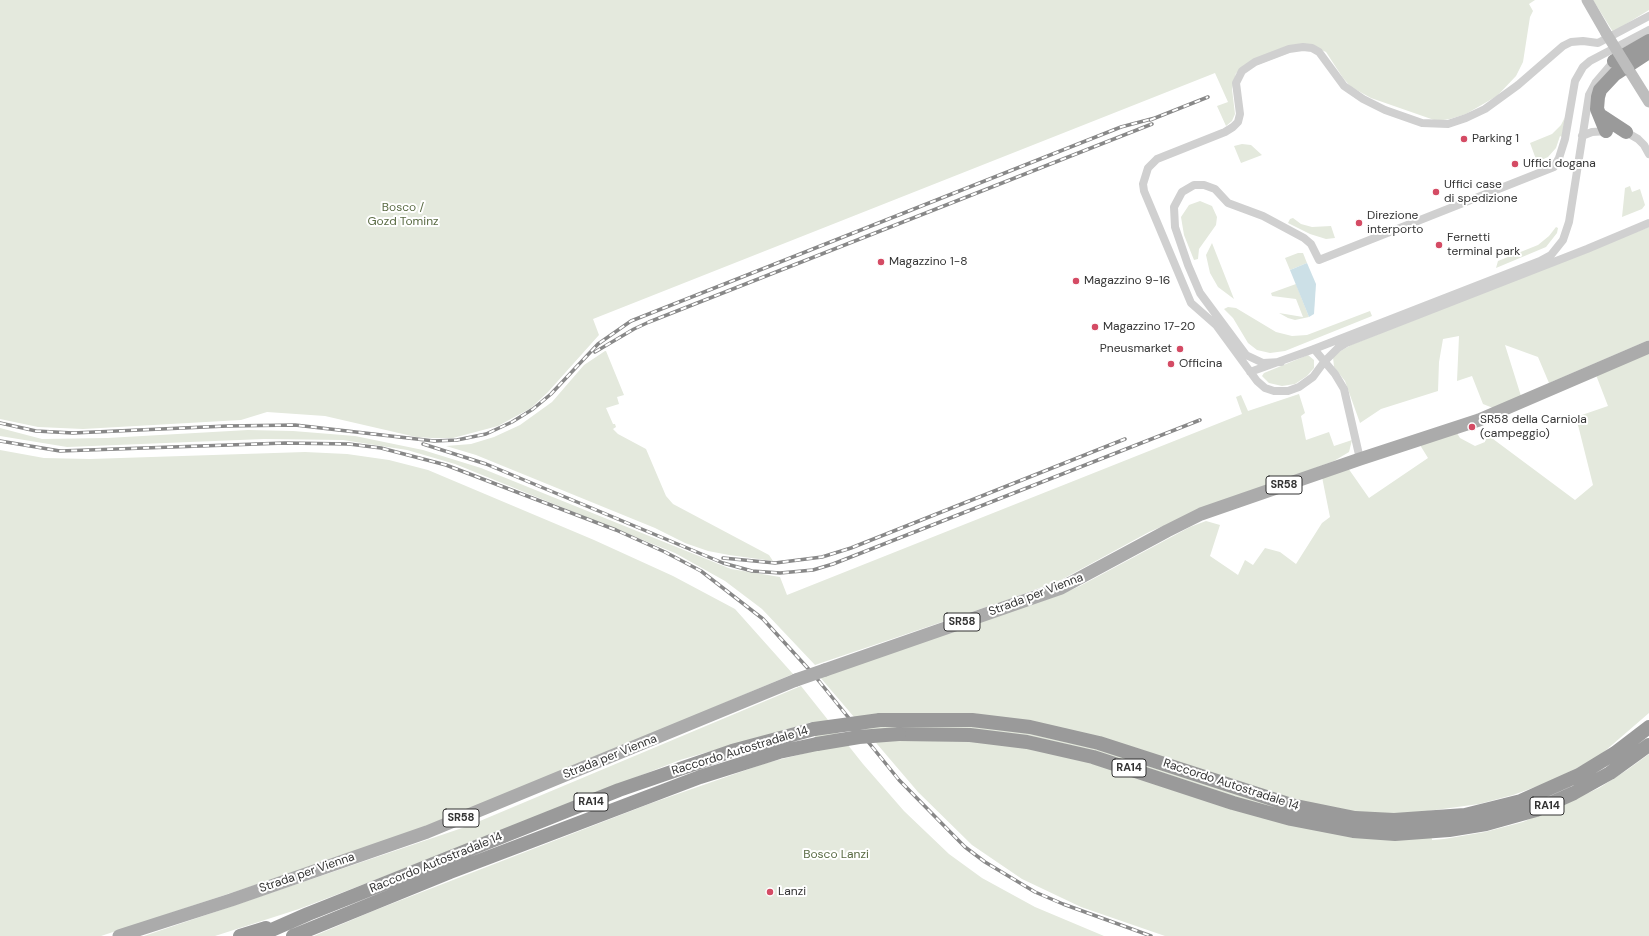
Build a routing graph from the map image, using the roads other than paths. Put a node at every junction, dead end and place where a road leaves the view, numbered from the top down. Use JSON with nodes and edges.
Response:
{"nodes":[{"id":1,"x":1587,"y":0,"type":"edge"},
{"id":2,"x":1649,"y":16,"type":"edge"},
{"id":3,"x":1649,"y":30,"type":"edge"},
{"id":4,"x":1649,"y":41,"type":"edge"},
{"id":5,"x":1649,"y":52,"type":"edge"},
{"id":6,"x":1614,"y":62,"type":"joint"},
{"id":7,"x":1649,"y":102,"type":"edge"},
{"id":8,"x":1599,"y":114,"type":"junction"},
{"id":9,"x":1606,"y":131,"type":"junction"},
{"id":10,"x":1626,"y":132,"type":"junction"},
{"id":11,"x":1582,"y":136,"type":"junction"},
{"id":12,"x":1649,"y":154,"type":"edge"},
{"id":13,"x":1649,"y":223,"type":"edge"},
{"id":14,"x":1649,"y":347,"type":"edge"},
{"id":15,"x":1314,"y":350,"type":"junction"},
{"id":16,"x":1281,"y":362,"type":"junction"},
{"id":17,"x":1324,"y":362,"type":"junction"},
{"id":18,"x":1250,"y":372,"type":"junction"},
{"id":19,"x":1360,"y":459,"type":"junction"},
{"id":20,"x":1649,"y":727,"type":"edge"},
{"id":21,"x":1649,"y":745,"type":"edge"},
{"id":22,"x":1354,"y":825,"type":"junction"},
{"id":23,"x":1429,"y":826,"type":"junction"},
{"id":24,"x":308,"y":914,"type":"junction"},
{"id":25,"x":329,"y":921,"type":"junction"},
{"id":26,"x":119,"y":936,"type":"edge"},
{"id":27,"x":240,"y":936,"type":"edge"},
{"id":28,"x":258,"y":936,"type":"edge"},
{"id":29,"x":293,"y":936,"type":"edge"},
{"id":30,"x":308,"y":936,"type":"edge"}],
"edges":[{"from":1,"to":7,"type":"street","bridge":true},
{"from":2,"to":18,"type":"street"},
{"from":3,"to":16,"type":"street"},
{"from":4,"to":6,"type":"highway"},
{"from":5,"to":8,"type":"highway"},
{"from":6,"to":11,"type":"street"},
{"from":8,"to":9,"type":"highway"},
{"from":8,"to":10,"type":"highway"},
{"from":9,"to":10,"type":"street"},
{"from":9,"to":11,"type":"street"},
{"from":10,"to":12,"type":"street"},
{"from":11,"to":15,"type":"street"},
{"from":13,"to":17,"type":"street"},
{"from":14,"to":19,"type":"main road","number":"SR58"},
{"from":15,"to":16,"type":"street"},
{"from":15,"to":17,"type":"street"},
{"from":16,"to":18,"type":"street"},
{"from":17,"to":18,"type":"street"},
{"from":17,"to":19,"type":"street"},
{"from":19,"to":26,"type":"main road","name":"Strada per Vienna","number":"SR58","bridge":true},
{"from":20,"to":23,"type":"highway","name":"Raccordo Autostradale 14","number":"RA14"},
{"from":21,"to":23,"type":"highway","name":"Raccordo Autostradale 14","number":"RA14"},
{"from":22,"to":23,"type":"highway","name":"Raccordo Autostradale 14","number":"RA14"},
{"from":22,"to":24,"type":"highway","name":"Raccordo Autostradale 14","number":"RA14","bridge":true},
{"from":22,"to":25,"type":"highway","name":"Raccordo Autostradale 14","number":"RA14","bridge":true},
{"from":24,"to":27,"type":"highway"},
{"from":24,"to":28,"type":"highway"},
{"from":25,"to":29,"type":"highway"},
{"from":25,"to":30,"type":"highway"}]}
